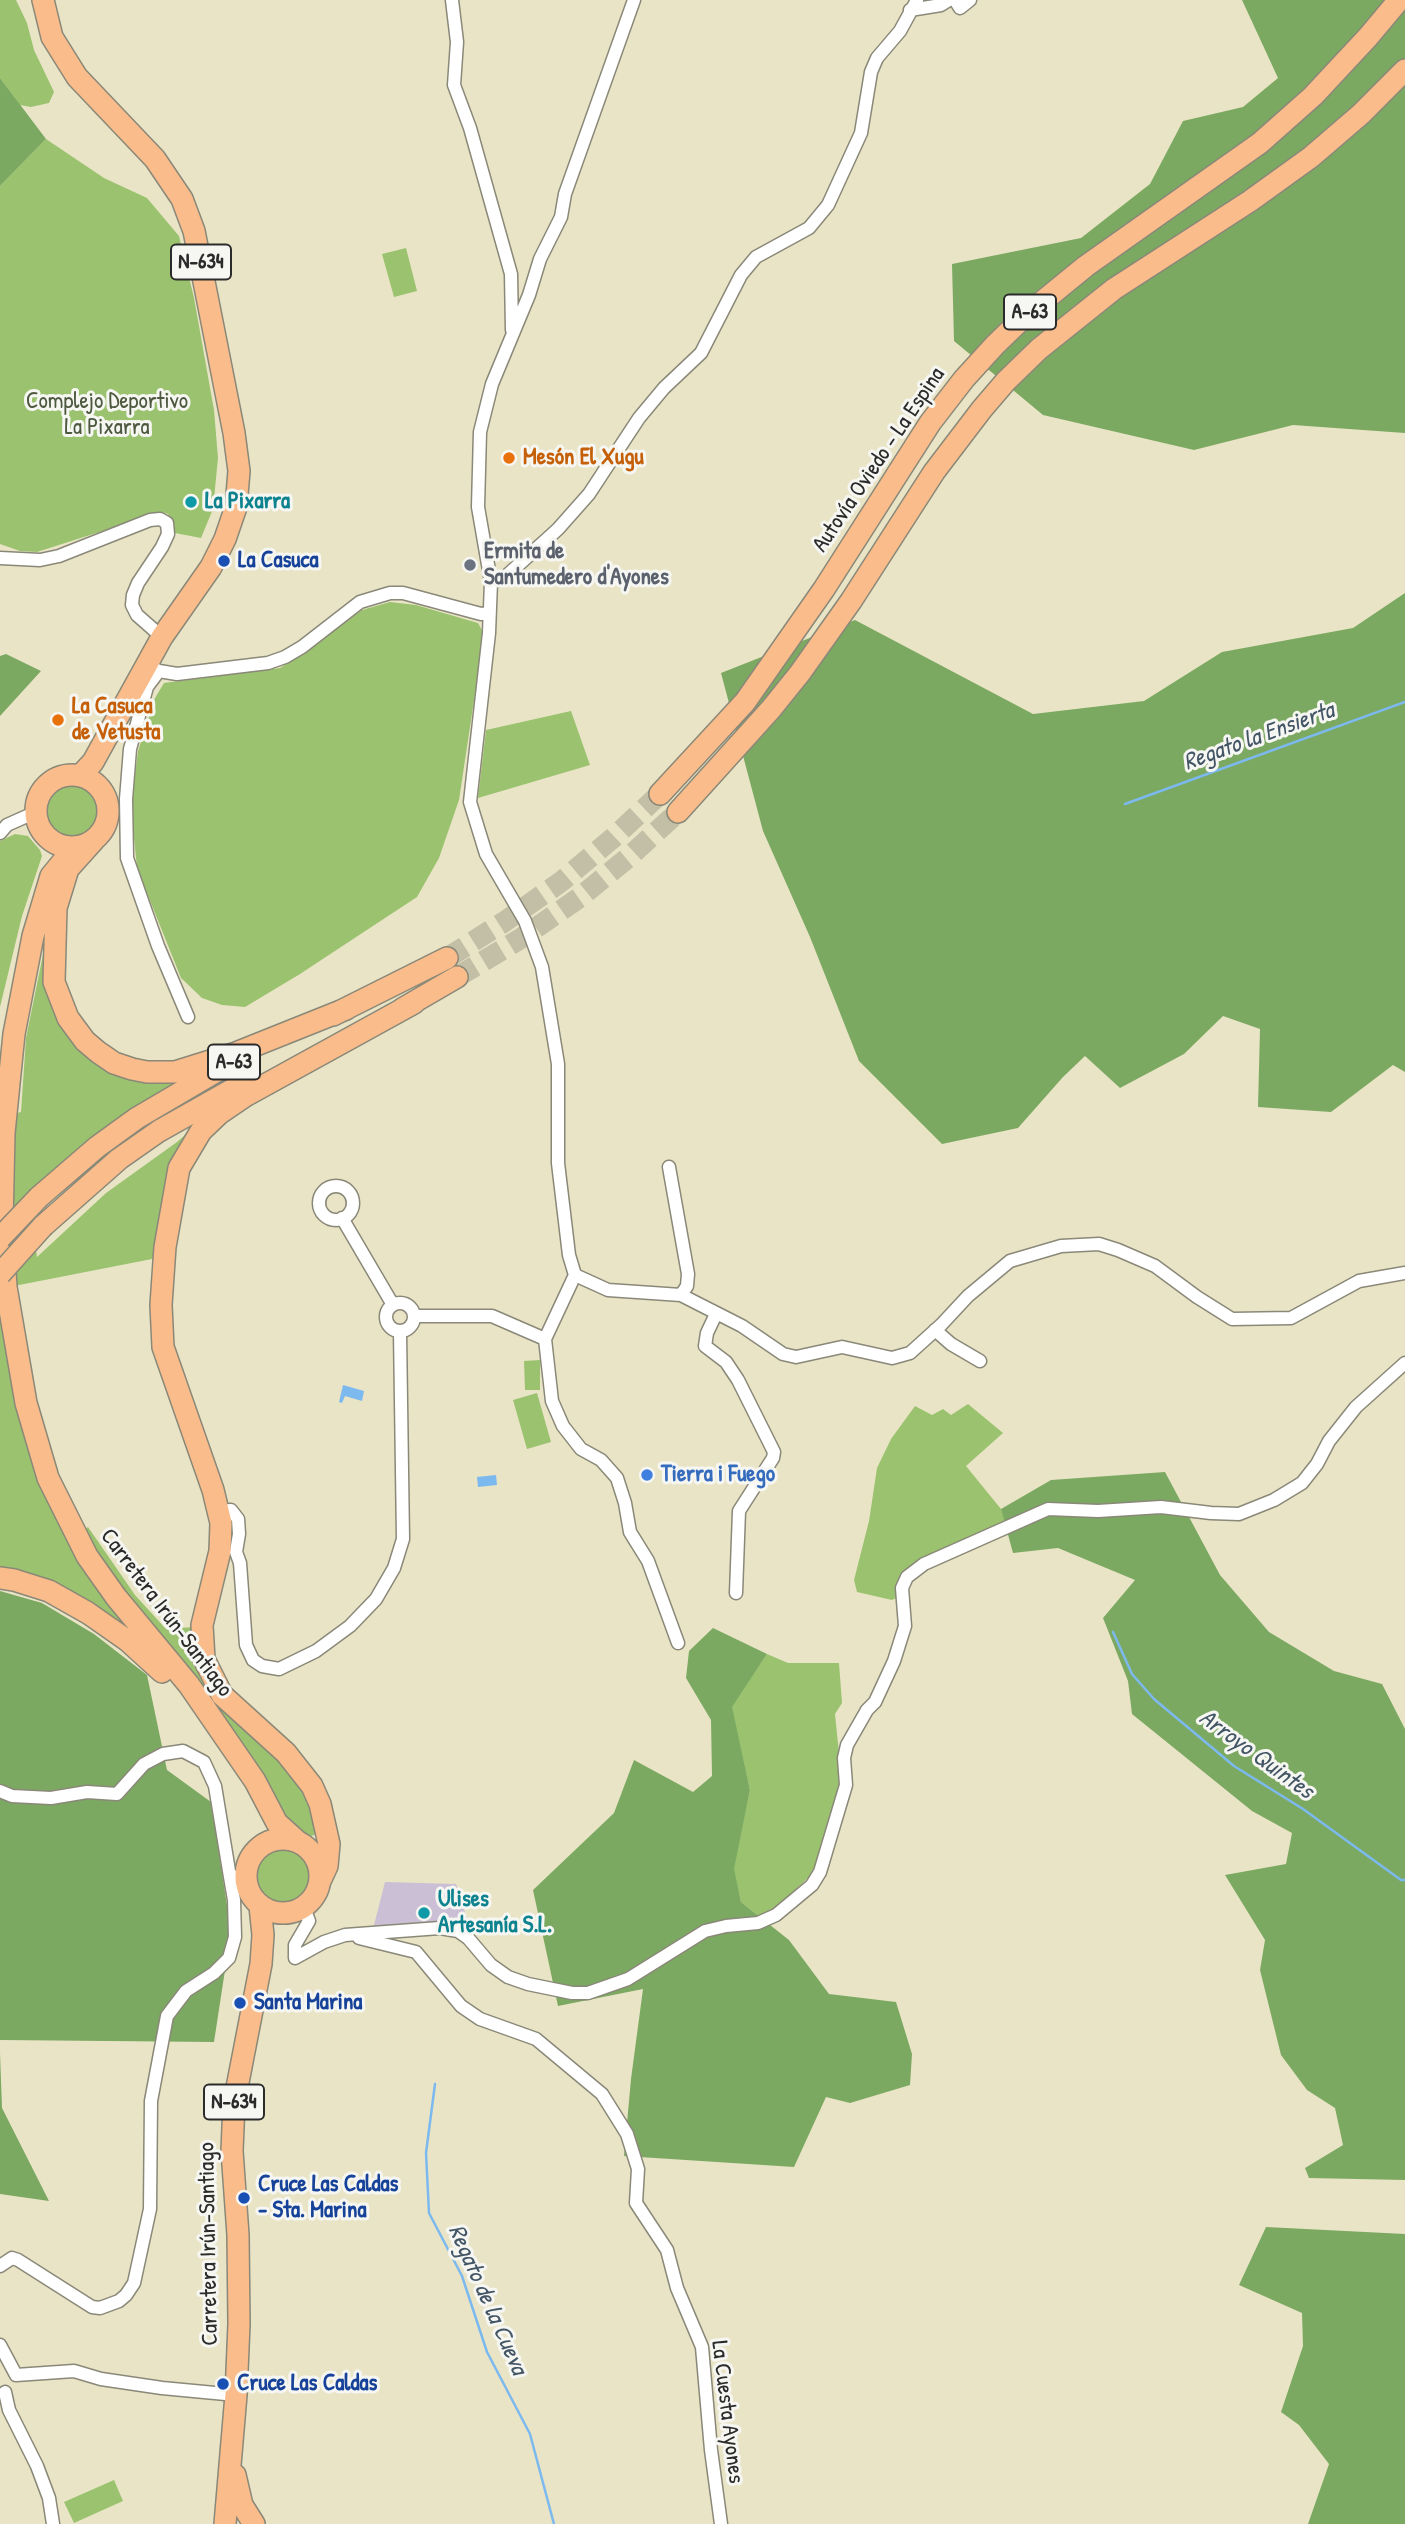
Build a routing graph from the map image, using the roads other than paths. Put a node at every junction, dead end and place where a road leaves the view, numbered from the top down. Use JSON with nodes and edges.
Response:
{"nodes":[{"id":1,"x":43,"y":0,"type":"edge"},
{"id":2,"x":452,"y":0,"type":"edge"},
{"id":3,"x":634,"y":0,"type":"edge"},
{"id":4,"x":949,"y":0,"type":"edge"},
{"id":5,"x":955,"y":0,"type":"edge"},
{"id":6,"x":970,"y":0,"type":"edge"},
{"id":7,"x":1399,"y":0,"type":"edge"},
{"id":8,"x":914,"y":5,"type":"edge"},
{"id":9,"x":1405,"y":70,"type":"edge"},
{"id":10,"x":512,"y":335,"type":"junction"},
{"id":11,"x":0,"y":558,"type":"edge"},
{"id":12,"x":491,"y":582,"type":"junction"},
{"id":13,"x":489,"y":613,"type":"junction"},
{"id":14,"x":162,"y":637,"type":"junction"},
{"id":15,"x":153,"y":668,"type":"junction"},
{"id":16,"x":104,"y":743,"type":"junction"},
{"id":17,"x":80,"y":776,"type":"junction"},
{"id":18,"x":100,"y":788,"type":"junction"},
{"id":19,"x":660,"y":794,"type":"tunnel mouth"},
{"id":20,"x":678,"y":811,"type":"tunnel mouth"},
{"id":21,"x":36,"y":812,"type":"junction"},
{"id":22,"x":0,"y":832,"type":"edge"},
{"id":23,"x":45,"y":835,"type":"junction"},
{"id":24,"x":94,"y":840,"type":"junction"},
{"id":25,"x":74,"y":848,"type":"junction"},
{"id":26,"x":51,"y":876,"type":"junction"},
{"id":27,"x":33,"y":936,"type":"junction"},
{"id":28,"x":447,"y":958,"type":"tunnel mouth"},
{"id":29,"x":457,"y":977,"type":"tunnel mouth"},
{"id":30,"x":414,"y":1003,"type":"junction"},
{"id":31,"x":346,"y":1009,"type":"junction"},
{"id":32,"x":188,"y":1017,"type":"dead end"},
{"id":33,"x":0,"y":1059,"type":"edge"},
{"id":34,"x":669,"y":1167,"type":"dead end"},
{"id":35,"x":342,"y":1218,"type":"dead end"},
{"id":36,"x":0,"y":1238,"type":"edge"},
{"id":37,"x":1405,"y":1273,"type":"edge"},
{"id":38,"x":0,"y":1274,"type":"edge"},
{"id":39,"x":575,"y":1275,"type":"junction"},
{"id":40,"x":681,"y":1295,"type":"junction"},
{"id":41,"x":393,"y":1305,"type":"junction"},
{"id":42,"x":716,"y":1314,"type":"junction"},
{"id":43,"x":415,"y":1316,"type":"junction"},
{"id":44,"x":935,"y":1330,"type":"junction"},
{"id":45,"x":400,"y":1332,"type":"junction"},
{"id":46,"x":545,"y":1339,"type":"junction"},
{"id":47,"x":980,"y":1361,"type":"dead end"},
{"id":48,"x":1405,"y":1363,"type":"edge"},
{"id":49,"x":219,"y":1511,"type":"junction"},
{"id":50,"x":0,"y":1578,"type":"edge"},
{"id":51,"x":736,"y":1593,"type":"dead end"},
{"id":52,"x":678,"y":1643,"type":"dead end"},
{"id":53,"x":214,"y":1722,"type":"junction"},
{"id":54,"x":0,"y":1791,"type":"edge"},
{"id":55,"x":262,"y":1797,"type":"junction"},
{"id":56,"x":325,"y":1826,"type":"junction"},
{"id":57,"x":302,"y":1844,"type":"junction"},
{"id":58,"x":261,"y":1846,"type":"junction"},
{"id":59,"x":237,"y":1877,"type":"junction"},
{"id":60,"x":320,"y":1881,"type":"junction"},
{"id":61,"x":260,"y":1906,"type":"junction"},
{"id":62,"x":296,"y":1911,"type":"junction"},
{"id":63,"x":345,"y":1935,"type":"junction"},
{"id":64,"x":261,"y":1964,"type":"junction"},
{"id":65,"x":0,"y":2266,"type":"edge"},
{"id":66,"x":0,"y":2345,"type":"edge"},
{"id":67,"x":16,"y":2375,"type":"junction"},
{"id":68,"x":2,"y":2394,"type":"edge"},
{"id":69,"x":236,"y":2395,"type":"junction"},
{"id":70,"x":232,"y":2435,"type":"junction"},
{"id":71,"x":53,"y":2524,"type":"edge"},
{"id":72,"x":225,"y":2524,"type":"edge"},
{"id":73,"x":254,"y":2524,"type":"edge"},
{"id":74,"x":721,"y":2524,"type":"edge"}],
"edges":[{"from":1,"to":14,"type":"highway","number":"N-634"},
{"from":2,"to":10,"type":"street"},
{"from":3,"to":10,"type":"street"},
{"from":4,"to":8,"type":"street"},
{"from":5,"to":6,"type":"street"},
{"from":7,"to":19,"type":"highway","name":"Autovía Oviedo - La Espina","number":"A-63"},
{"from":8,"to":12,"type":"street"},
{"from":9,"to":20,"type":"highway","number":"A-63"},
{"from":10,"to":12,"type":"street"},
{"from":11,"to":14,"type":"street"},
{"from":12,"to":13,"type":"street"},
{"from":13,"to":15,"type":"street"},
{"from":13,"to":39,"type":"street"},
{"from":14,"to":15,"type":"highway","number":"N-634"},
{"from":15,"to":16,"type":"highway","number":"N-634"},
{"from":15,"to":32,"type":"street"},
{"from":16,"to":17,"type":"highway","number":"N-634"},
{"from":16,"to":18,"type":"highway","number":"N-634"},
{"from":17,"to":18,"type":"highway"},
{"from":17,"to":21,"type":"highway"},
{"from":18,"to":24,"type":"highway","number":"N-634"},
{"from":21,"to":22,"type":"street"},
{"from":21,"to":23,"type":"highway"},
{"from":23,"to":25,"type":"highway"},
{"from":23,"to":26,"type":"highway","name":"Carretera Irún-Santiago"},
{"from":24,"to":25,"type":"highway"},
{"from":24,"to":31,"type":"highway"},
{"from":25,"to":26,"type":"highway","name":"Carretera Irún-Santiago"},
{"from":26,"to":27,"type":"highway","name":"Carretera Irún-Santiago"},
{"from":27,"to":33,"type":"highway"},
{"from":27,"to":53,"type":"highway","name":"Carretera Irún-Santiago"},
{"from":28,"to":31,"type":"highway","number":"A-63"},
{"from":29,"to":30,"type":"highway","number":"A-63"},
{"from":30,"to":38,"type":"highway","number":"A-63","bridge":true},
{"from":30,"to":49,"type":"highway"},
{"from":31,"to":36,"type":"highway","number":"A-63","bridge":true},
{"from":34,"to":40,"type":"street"},
{"from":35,"to":41,"type":"street"},
{"from":37,"to":44,"type":"street"},
{"from":39,"to":40,"type":"street"},
{"from":39,"to":46,"type":"street"},
{"from":40,"to":42,"type":"street"},
{"from":41,"to":43,"type":"street"},
{"from":41,"to":45,"type":"street"},
{"from":42,"to":44,"type":"street"},
{"from":42,"to":51,"type":"street"},
{"from":43,"to":45,"type":"street"},
{"from":43,"to":46,"type":"street"},
{"from":44,"to":47,"type":"street"},
{"from":45,"to":49,"type":"street"},
{"from":46,"to":52,"type":"street"},
{"from":48,"to":63,"type":"street"},
{"from":49,"to":56,"type":"highway"},
{"from":50,"to":53,"type":"highway"},
{"from":53,"to":55,"type":"highway","name":"Carretera Irún-Santiago"},
{"from":54,"to":59,"type":"street"},
{"from":55,"to":57,"type":"highway","name":"Carretera Irún-Santiago"},
{"from":55,"to":58,"type":"highway","name":"Carretera Irún-Santiago"},
{"from":56,"to":57,"type":"highway"},
{"from":56,"to":60,"type":"highway"},
{"from":57,"to":58,"type":"highway"},
{"from":57,"to":60,"type":"highway"},
{"from":58,"to":59,"type":"highway"},
{"from":59,"to":61,"type":"highway","number":"N-634"},
{"from":59,"to":65,"type":"street"},
{"from":60,"to":62,"type":"highway","number":"N-634"},
{"from":61,"to":62,"type":"highway"},
{"from":61,"to":64,"type":"highway","name":"Carretera Irún-Santiago","number":"N-634"},
{"from":62,"to":63,"type":"street"},
{"from":62,"to":64,"type":"highway","name":"Carretera Irún-Santiago","number":"N-634"},
{"from":63,"to":74,"type":"street","name":"La Cuesta Ayones"},
{"from":64,"to":69,"type":"highway","name":"Carretera Irún-Santiago","number":"N-634"},
{"from":66,"to":67,"type":"street"},
{"from":67,"to":68,"type":"street"},
{"from":67,"to":69,"type":"street"},
{"from":68,"to":71,"type":"street"},
{"from":69,"to":70,"type":"highway","name":"Carretera Irún-Santiago","number":"N-634"},
{"from":70,"to":72,"type":"highway","name":"Carretera Irún-Santiago","number":"N-634"},
{"from":70,"to":73,"type":"highway"}]}
